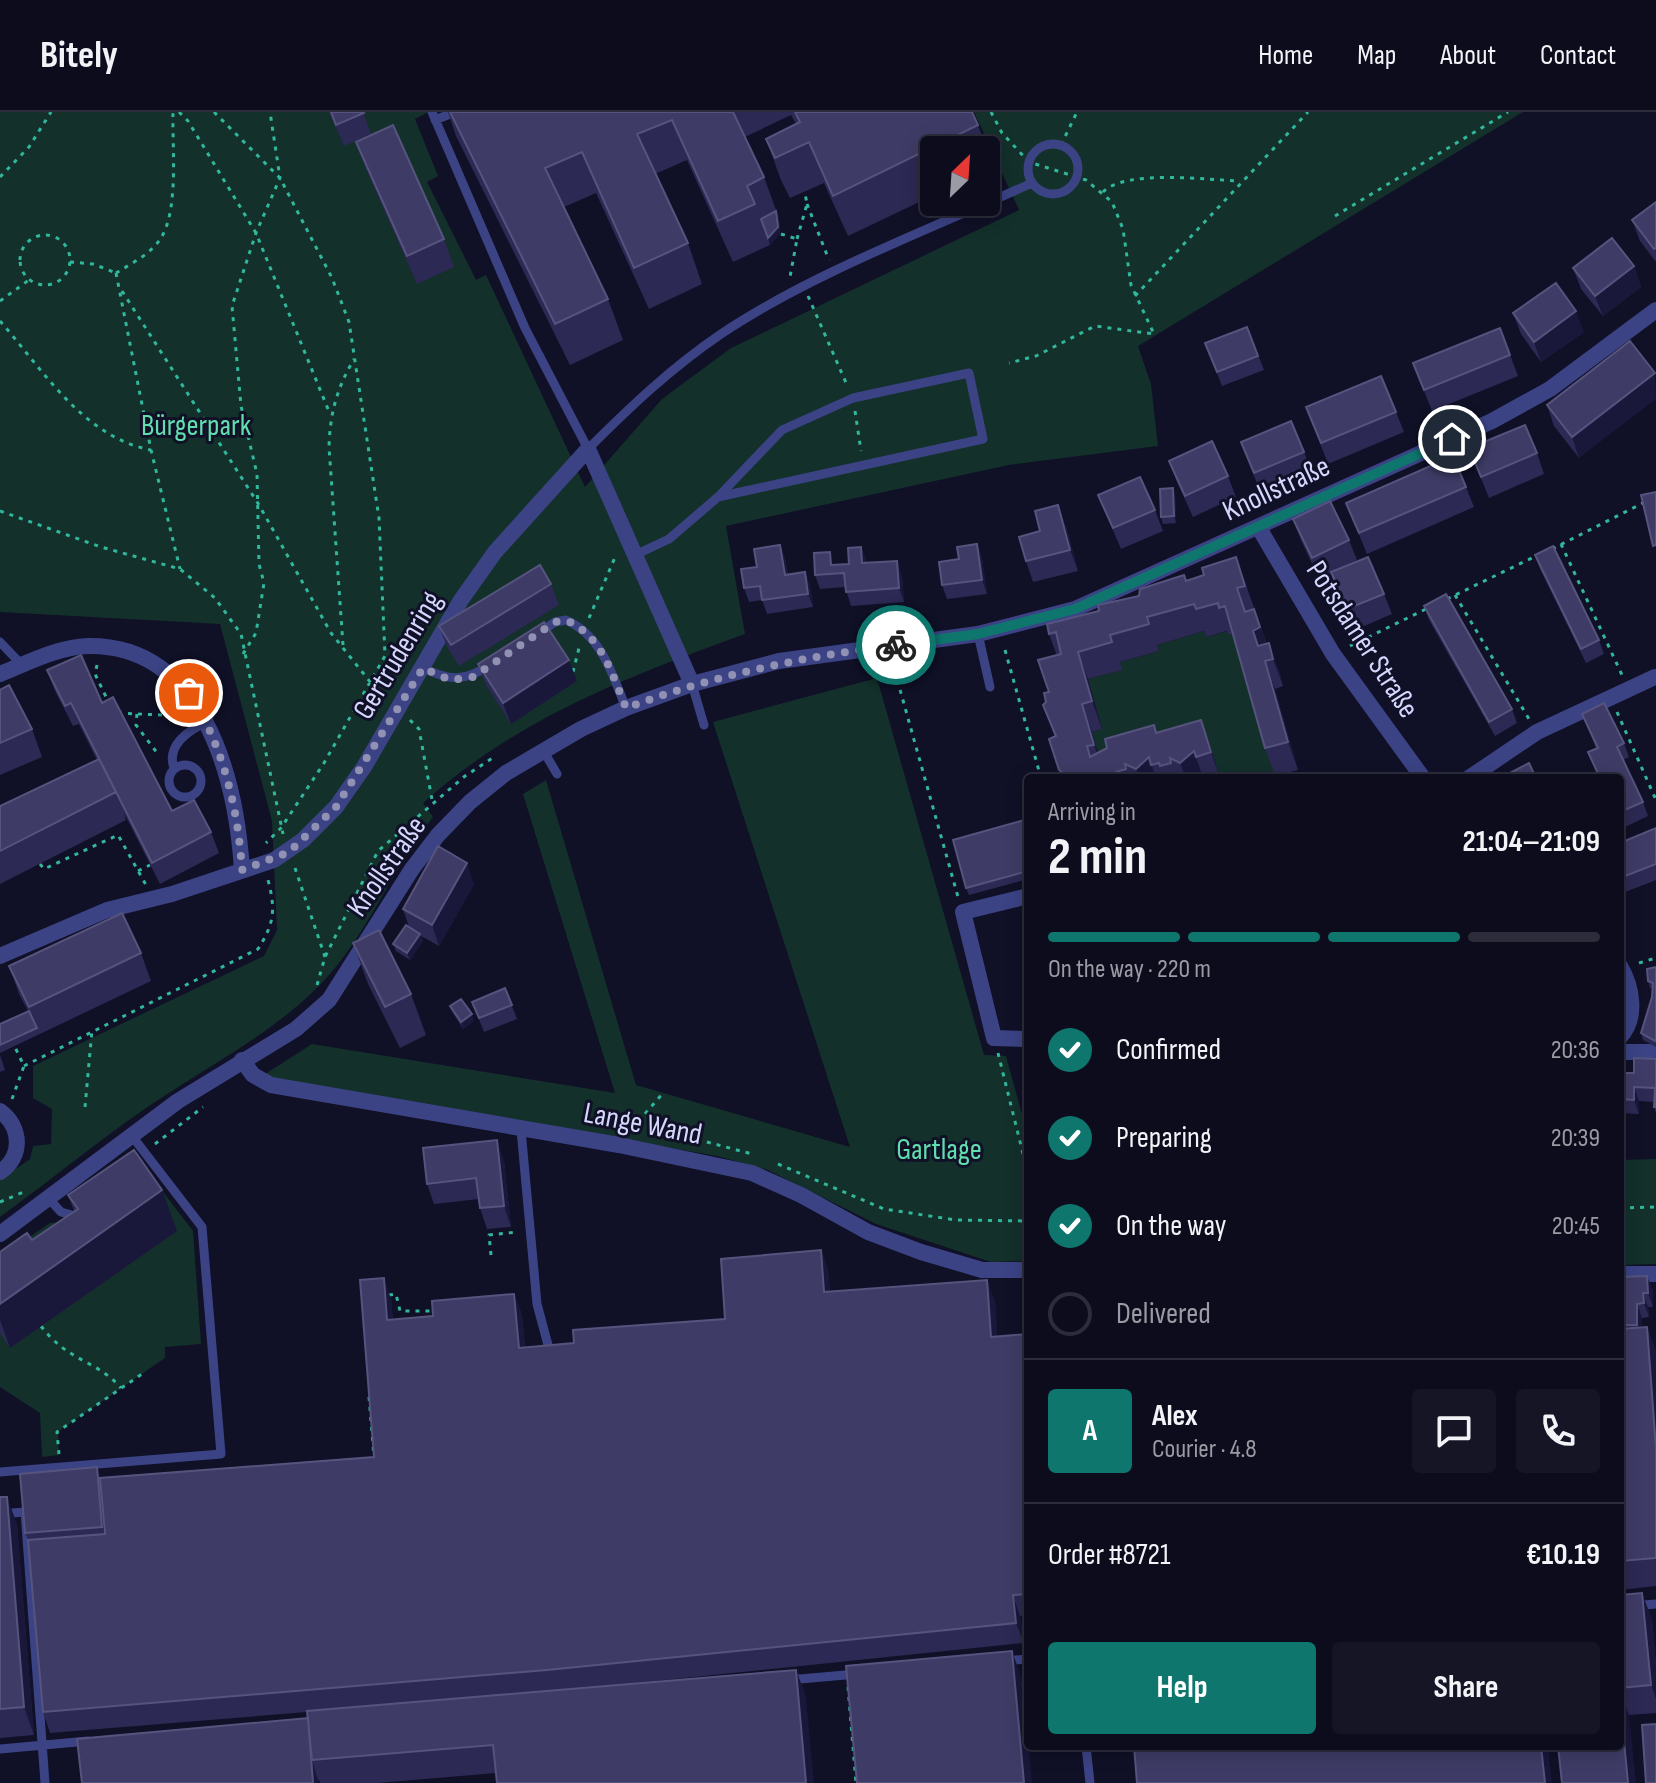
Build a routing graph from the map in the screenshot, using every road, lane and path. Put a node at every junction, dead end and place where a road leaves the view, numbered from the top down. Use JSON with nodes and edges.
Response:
{"nodes":[{"id":1,"x":51,"y":112,"type":"edge"},
{"id":2,"x":173,"y":112,"type":"edge"},
{"id":3,"x":179,"y":112,"type":"edge"},
{"id":4,"x":214,"y":112,"type":"edge"},
{"id":5,"x":270,"y":112,"type":"edge"},
{"id":6,"x":455,"y":112,"type":"edge"},
{"id":7,"x":991,"y":112,"type":"edge"},
{"id":8,"x":1077,"y":112,"type":"edge"},
{"id":9,"x":1308,"y":112,"type":"edge"},
{"id":10,"x":1508,"y":112,"type":"edge"},
{"id":11,"x":434,"y":116,"type":"edge"},
{"id":12,"x":1061,"y":145,"type":"junction"},
{"id":13,"x":1029,"y":162,"type":"junction"},
{"id":14,"x":0,"y":177,"type":"edge"},
{"id":15,"x":1077,"y":177,"type":"junction"},
{"id":16,"x":280,"y":178,"type":"junction"},
{"id":17,"x":803,"y":180,"type":"dead end"},
{"id":18,"x":1240,"y":181,"type":"junction"},
{"id":19,"x":1032,"y":183,"type":"junction"},
{"id":20,"x":1103,"y":192,"type":"junction"},
{"id":21,"x":807,"y":204,"type":"junction"},
{"id":22,"x":1335,"y":216,"type":"dead end"},
{"id":23,"x":256,"y":233,"type":"junction"},
{"id":24,"x":781,"y":234,"type":"dead end"},
{"id":25,"x":797,"y":239,"type":"junction"},
{"id":26,"x":69,"y":262,"type":"junction"},
{"id":27,"x":116,"y":273,"type":"junction"},
{"id":28,"x":834,"y":274,"type":"junction"},
{"id":29,"x":29,"y":280,"type":"junction"},
{"id":30,"x":805,"y":288,"type":"junction"},
{"id":31,"x":122,"y":291,"type":"junction"},
{"id":32,"x":1135,"y":296,"type":"junction"},
{"id":33,"x":0,"y":301,"type":"edge"},
{"id":34,"x":1656,"y":310,"type":"edge"},
{"id":35,"x":0,"y":321,"type":"edge"},
{"id":36,"x":354,"y":357,"type":"junction"},
{"id":37,"x":1009,"y":363,"type":"dead end"},
{"id":38,"x":853,"y":398,"type":"junction"},
{"id":39,"x":330,"y":414,"type":"junction"},
{"id":40,"x":588,"y":449,"type":"junction"},
{"id":41,"x":151,"y":450,"type":"junction"},
{"id":42,"x":863,"y":465,"type":"junction"},
{"id":43,"x":718,"y":497,"type":"junction"},
{"id":44,"x":1656,"y":497,"type":"edge"},
{"id":45,"x":259,"y":505,"type":"junction"},
{"id":46,"x":0,"y":511,"type":"edge"},
{"id":47,"x":1259,"y":528,"type":"junction"},
{"id":48,"x":625,"y":533,"type":"junction"},
{"id":49,"x":1561,"y":544,"type":"junction"},
{"id":50,"x":635,"y":555,"type":"junction"},
{"id":51,"x":180,"y":569,"type":"junction"},
{"id":52,"x":1455,"y":595,"type":"junction"},
{"id":53,"x":1443,"y":601,"type":"edge"},
{"id":54,"x":1431,"y":607,"type":"edge"},
{"id":55,"x":584,"y":631,"type":"junction"},
{"id":56,"x":978,"y":634,"type":"junction"},
{"id":57,"x":532,"y":637,"type":"edge"},
{"id":58,"x":0,"y":642,"type":"edge"},
{"id":59,"x":343,"y":645,"type":"junction"},
{"id":60,"x":890,"y":646,"type":"junction"},
{"id":61,"x":1005,"y":650,"type":"dead end"},
{"id":62,"x":243,"y":654,"type":"junction"},
{"id":63,"x":1333,"y":654,"type":"junction"},
{"id":64,"x":98,"y":657,"type":"dead end"},
{"id":65,"x":497,"y":661,"type":"edge"},
{"id":66,"x":22,"y":665,"type":"junction"},
{"id":67,"x":423,"y":668,"type":"junction"},
{"id":68,"x":573,"y":672,"type":"dead end"},
{"id":69,"x":0,"y":674,"type":"edge"},
{"id":70,"x":1655,"y":677,"type":"edge"},
{"id":71,"x":370,"y":678,"type":"junction"},
{"id":72,"x":692,"y":684,"type":"junction"},
{"id":73,"x":990,"y":687,"type":"dead end"},
{"id":74,"x":1628,"y":687,"type":"junction"},
{"id":75,"x":1610,"y":696,"type":"junction"},
{"id":76,"x":398,"y":708,"type":"junction"},
{"id":77,"x":626,"y":708,"type":"junction"},
{"id":78,"x":137,"y":714,"type":"junction"},
{"id":79,"x":201,"y":724,"type":"junction"},
{"id":80,"x":704,"y":725,"type":"dead end"},
{"id":81,"x":1537,"y":732,"type":"junction"},
{"id":82,"x":543,"y":750,"type":"junction"},
{"id":83,"x":494,"y":757,"type":"dead end"},
{"id":84,"x":172,"y":771,"type":"joint"},
{"id":85,"x":557,"y":774,"type":"dead end"},
{"id":86,"x":1040,"y":774,"type":"edge"},
{"id":87,"x":1420,"y":774,"type":"edge"},
{"id":88,"x":1475,"y":774,"type":"edge"},
{"id":89,"x":1656,"y":800,"type":"edge"},
{"id":90,"x":433,"y":805,"type":"junction"},
{"id":91,"x":281,"y":828,"type":"junction"},
{"id":92,"x":289,"y":852,"type":"junction"},
{"id":93,"x":263,"y":863,"type":"junction"},
{"id":94,"x":40,"y":864,"type":"dead end"},
{"id":95,"x":150,"y":865,"type":"edge"},
{"id":96,"x":242,"y":870,"type":"junction"},
{"id":97,"x":138,"y":871,"type":"junction"},
{"id":98,"x":135,"y":892,"type":"dead end"},
{"id":99,"x":1024,"y":897,"type":"edge"},
{"id":100,"x":124,"y":906,"type":"junction"},
{"id":101,"x":963,"y":912,"type":"junction"},
{"id":102,"x":114,"y":923,"type":"edge"},
{"id":103,"x":325,"y":957,"type":"junction"},
{"id":104,"x":3,"y":960,"type":"edge"},
{"id":105,"x":1624,"y":976,"type":"edge"},
{"id":106,"x":318,"y":989,"type":"dead end"},
{"id":107,"x":92,"y":1030,"type":"junction"},
{"id":108,"x":1624,"y":1033,"type":"edge"},
{"id":109,"x":10,"y":1038,"type":"edge"},
{"id":110,"x":994,"y":1038,"type":"junction"},
{"id":111,"x":1024,"y":1039,"type":"edge"},
{"id":112,"x":1624,"y":1052,"type":"edge"},
{"id":113,"x":1656,"y":1052,"type":"edge"},
{"id":114,"x":242,"y":1060,"type":"junction"},
{"id":115,"x":24,"y":1066,"type":"junction"},
{"id":116,"x":663,"y":1093,"type":"dead end"},
{"id":117,"x":85,"y":1107,"type":"dead end"},
{"id":118,"x":3,"y":1114,"type":"edge"},
{"id":119,"x":521,"y":1130,"type":"junction"},
{"id":120,"x":132,"y":1136,"type":"junction"},
{"id":121,"x":619,"y":1145,"type":"junction"},
{"id":122,"x":1024,"y":1158,"type":"edge"},
{"id":123,"x":0,"y":1172,"type":"edge"},
{"id":124,"x":49,"y":1199,"type":"junction"},
{"id":125,"x":1656,"y":1207,"type":"edge"},
{"id":126,"x":1624,"y":1208,"type":"edge"},
{"id":127,"x":95,"y":1218,"type":"edge"},
{"id":128,"x":530,"y":1231,"type":"junction"},
{"id":129,"x":0,"y":1234,"type":"edge"},
{"id":130,"x":491,"y":1255,"type":"dead end"},
{"id":131,"x":1024,"y":1270,"type":"edge"},
{"id":132,"x":1624,"y":1274,"type":"edge"},
{"id":133,"x":1656,"y":1274,"type":"edge"},
{"id":134,"x":384,"y":1295,"type":"edge"},
{"id":135,"x":439,"y":1311,"type":"edge"},
{"id":136,"x":41,"y":1326,"type":"dead end"},
{"id":137,"x":552,"y":1369,"type":"edge"},
{"id":138,"x":145,"y":1372,"type":"dead end"},
{"id":139,"x":369,"y":1385,"type":"edge"},
{"id":140,"x":121,"y":1388,"type":"junction"},
{"id":141,"x":374,"y":1458,"type":"edge"},
{"id":142,"x":60,"y":1467,"type":"junction"},
{"id":143,"x":0,"y":1472,"type":"edge"},
{"id":144,"x":0,"y":1514,"type":"edge"},
{"id":145,"x":1656,"y":1604,"type":"edge"},
{"id":146,"x":1624,"y":1607,"type":"edge"},
{"id":147,"x":1024,"y":1659,"type":"edge"},
{"id":148,"x":998,"y":1662,"type":"edge"},
{"id":149,"x":862,"y":1674,"type":"edge"},
{"id":150,"x":847,"y":1675,"type":"junction"},
{"id":151,"x":769,"y":1682,"type":"edge"},
{"id":152,"x":106,"y":1740,"type":"edge"},
{"id":153,"x":42,"y":1745,"type":"junction"},
{"id":154,"x":0,"y":1749,"type":"edge"},
{"id":155,"x":1086,"y":1750,"type":"edge"},
{"id":156,"x":45,"y":1783,"type":"edge"},
{"id":157,"x":856,"y":1783,"type":"edge"},
{"id":158,"x":1090,"y":1783,"type":"edge"}],
"edges":[{"from":1,"to":14,"type":"path"},
{"from":2,"to":27,"type":"path"},
{"from":3,"to":23,"type":"path"},
{"from":4,"to":16,"type":"path"},
{"from":5,"to":16,"type":"path"},
{"from":6,"to":11,"type":"lane"},
{"from":7,"to":13,"type":"path"},
{"from":8,"to":12,"type":"path"},
{"from":9,"to":18,"type":"path"},
{"from":10,"to":22,"type":"path"},
{"from":11,"to":40,"type":"lane"},
{"from":12,"to":13,"type":"lane"},
{"from":12,"to":15,"type":"lane"},
{"from":13,"to":15,"type":"path"},
{"from":13,"to":19,"type":"lane"},
{"from":15,"to":19,"type":"lane"},
{"from":15,"to":20,"type":"path"},
{"from":16,"to":23,"type":"path"},
{"from":16,"to":36,"type":"path"},
{"from":17,"to":21,"type":"path"},
{"from":18,"to":20,"type":"path"},
{"from":18,"to":32,"type":"path"},
{"from":19,"to":28,"type":"lane"},
{"from":20,"to":32,"type":"path"},
{"from":21,"to":25,"type":"path"},
{"from":21,"to":28,"type":"path"},
{"from":23,"to":39,"type":"path"},
{"from":23,"to":45,"type":"path"},
{"from":24,"to":25,"type":"path"},
{"from":25,"to":30,"type":"path"},
{"from":26,"to":27,"type":"path"},
{"from":26,"to":29,"type":"path"},
{"from":26,"to":29,"type":"path"},
{"from":27,"to":31,"type":"path"},
{"from":28,"to":30,"type":"lane"},
{"from":29,"to":33,"type":"path"},
{"from":30,"to":38,"type":"path"},
{"from":30,"to":40,"type":"lane"},
{"from":31,"to":41,"type":"path"},
{"from":31,"to":45,"type":"path"},
{"from":32,"to":37,"type":"path"},
{"from":34,"to":47,"type":"street","name":"Knollstraße"},
{"from":35,"to":41,"type":"path"},
{"from":36,"to":39,"type":"path"},
{"from":36,"to":71,"type":"path"},
{"from":38,"to":42,"type":"path"},
{"from":38,"to":42,"type":"lane"},
{"from":38,"to":43,"type":"lane"},
{"from":39,"to":59,"type":"path"},
{"from":40,"to":48,"type":"street"},
{"from":40,"to":67,"type":"street","name":"Gertrudenring"},
{"from":41,"to":51,"type":"path"},
{"from":42,"to":43,"type":"lane"},
{"from":43,"to":50,"type":"lane"},
{"from":44,"to":49,"type":"path"},
{"from":45,"to":59,"type":"path"},
{"from":45,"to":62,"type":"path"},
{"from":46,"to":51,"type":"path"},
{"from":47,"to":56,"type":"street","name":"Knollstraße"},
{"from":47,"to":63,"type":"street","name":"Potsdamer Straße"},
{"from":48,"to":50,"type":"street"},
{"from":48,"to":55,"type":"path"},
{"from":49,"to":52,"type":"path"},
{"from":49,"to":74,"type":"path"},
{"from":50,"to":72,"type":"street"},
{"from":51,"to":62,"type":"path"},
{"from":52,"to":53,"type":"path"},
{"from":52,"to":81,"type":"path"},
{"from":54,"to":63,"type":"path"},
{"from":55,"to":57,"type":"lane"},
{"from":55,"to":68,"type":"path"},
{"from":55,"to":77,"type":"lane"},
{"from":56,"to":60,"type":"street","name":"Knollstraße"},
{"from":56,"to":73,"type":"lane"},
{"from":58,"to":66,"type":"lane"},
{"from":59,"to":71,"type":"path"},
{"from":60,"to":72,"type":"street","name":"Knollstraße"},
{"from":60,"to":101,"type":"path"},
{"from":61,"to":86,"type":"path"},
{"from":62,"to":91,"type":"path"},
{"from":63,"to":87,"type":"street","name":"Potsdamer Straße"},
{"from":64,"to":78,"type":"path"},
{"from":65,"to":67,"type":"lane"},
{"from":66,"to":69,"type":"street"},
{"from":66,"to":79,"type":"street"},
{"from":67,"to":76,"type":"street","name":"Gertrudenring"},
{"from":70,"to":74,"type":"street"},
{"from":71,"to":76,"type":"path"},
{"from":71,"to":91,"type":"path"},
{"from":72,"to":77,"type":"street","name":"Knollstraße"},
{"from":72,"to":80,"type":"lane"},
{"from":74,"to":75,"type":"street"},
{"from":75,"to":81,"type":"street"},
{"from":75,"to":89,"type":"path"},
{"from":76,"to":90,"type":"path"},
{"from":76,"to":92,"type":"street","name":"Gertrudenring"},
{"from":77,"to":82,"type":"street","name":"Knollstraße"},
{"from":78,"to":79,"type":"path"},
{"from":78,"to":84,"type":"path"},
{"from":79,"to":84,"type":"lane"},
{"from":79,"to":96,"type":"street"},
{"from":81,"to":88,"type":"street"},
{"from":82,"to":85,"type":"lane"},
{"from":82,"to":114,"type":"street","name":"Knollstraße"},
{"from":83,"to":90,"type":"path"},
{"from":90,"to":103,"type":"path"},
{"from":91,"to":92,"type":"path"},
{"from":92,"to":93,"type":"street","name":"Gertrudenring"},
{"from":92,"to":103,"type":"path"},
{"from":93,"to":96,"type":"street","name":"Gertrudenring"},
{"from":93,"to":107,"type":"path"},
{"from":94,"to":97,"type":"path"},
{"from":95,"to":97,"type":"path"},
{"from":96,"to":100,"type":"street","name":"Gertrudenring"},
{"from":97,"to":98,"type":"path"},
{"from":99,"to":101,"type":"street"},
{"from":100,"to":102,"type":"lane"},
{"from":100,"to":104,"type":"street","name":"Gertrudenring"},
{"from":101,"to":110,"type":"street"},
{"from":103,"to":106,"type":"path"},
{"from":105,"to":108,"type":"street"},
{"from":107,"to":115,"type":"path"},
{"from":107,"to":117,"type":"path"},
{"from":109,"to":115,"type":"path"},
{"from":110,"to":111,"type":"street"},
{"from":110,"to":122,"type":"path"},
{"from":112,"to":113,"type":"street"},
{"from":114,"to":119,"type":"street","name":"Lange Wand"},
{"from":114,"to":120,"type":"street","name":"Knollstraße"},
{"from":115,"to":118,"type":"path"},
{"from":116,"to":121,"type":"path"},
{"from":118,"to":123,"type":"street"},
{"from":119,"to":121,"type":"street","name":"Lange Wand"},
{"from":119,"to":128,"type":"lane"},
{"from":120,"to":124,"type":"street","name":"Knollstraße"},
{"from":120,"to":142,"type":"lane"},
{"from":121,"to":131,"type":"street","name":"Lange Wand"},
{"from":124,"to":127,"type":"lane"},
{"from":124,"to":129,"type":"street","name":"Knollstraße"},
{"from":125,"to":126,"type":"path"},
{"from":128,"to":130,"type":"path"},
{"from":128,"to":137,"type":"lane"},
{"from":132,"to":133,"type":"street"},
{"from":134,"to":135,"type":"path"},
{"from":136,"to":140,"type":"path"},
{"from":138,"to":140,"type":"path"},
{"from":139,"to":141,"type":"path"},
{"from":140,"to":142,"type":"path"},
{"from":142,"to":143,"type":"lane"},
{"from":144,"to":153,"type":"lane"},
{"from":145,"to":146,"type":"lane"},
{"from":147,"to":148,"type":"lane"},
{"from":149,"to":150,"type":"lane"},
{"from":150,"to":151,"type":"lane"},
{"from":150,"to":157,"type":"path"},
{"from":152,"to":153,"type":"lane"},
{"from":153,"to":154,"type":"lane"},
{"from":153,"to":156,"type":"lane"},
{"from":155,"to":158,"type":"lane"}]}
